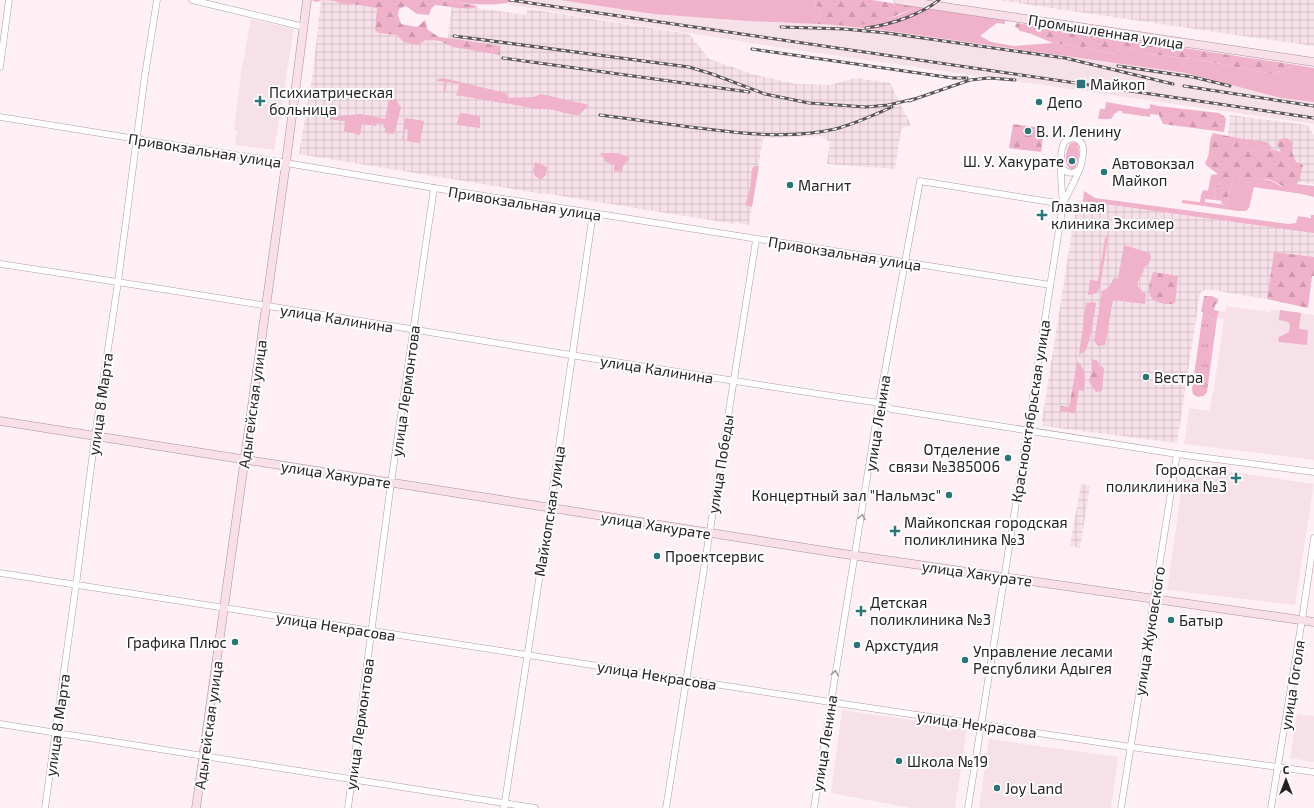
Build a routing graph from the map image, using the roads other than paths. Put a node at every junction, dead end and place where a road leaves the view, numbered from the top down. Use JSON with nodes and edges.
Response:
{"nodes":[{"id":1,"x":9,"y":0,"type":"edge"},
{"id":2,"x":156,"y":0,"type":"edge"},
{"id":3,"x":192,"y":0,"type":"edge"},
{"id":4,"x":307,"y":0,"type":"edge"},
{"id":5,"x":898,"y":0,"type":"edge"},
{"id":6,"x":304,"y":27,"type":"junction"},
{"id":7,"x":1314,"y":62,"type":"edge"},
{"id":8,"x":0,"y":67,"type":"edge"},
{"id":9,"x":0,"y":117,"type":"edge"},
{"id":10,"x":137,"y":139,"type":"junction"},
{"id":11,"x":286,"y":163,"type":"junction"},
{"id":12,"x":1061,"y":167,"type":"junction"},
{"id":13,"x":1079,"y":168,"type":"junction"},
{"id":14,"x":434,"y":188,"type":"junction"},
{"id":15,"x":1063,"y":204,"type":"junction"},
{"id":16,"x":592,"y":213,"type":"junction"},
{"id":17,"x":756,"y":240,"type":"junction"},
{"id":18,"x":904,"y":263,"type":"junction"},
{"id":19,"x":0,"y":264,"type":"edge"},
{"id":20,"x":118,"y":282,"type":"junction"},
{"id":21,"x":1050,"y":285,"type":"junction"},
{"id":22,"x":266,"y":307,"type":"junction"},
{"id":23,"x":414,"y":330,"type":"junction"},
{"id":24,"x":572,"y":356,"type":"junction"},
{"id":25,"x":733,"y":382,"type":"junction"},
{"id":26,"x":880,"y":403,"type":"junction"},
{"id":27,"x":0,"y":421,"type":"edge"},
{"id":28,"x":1027,"y":431,"type":"junction"},
{"id":29,"x":95,"y":436,"type":"junction"},
{"id":30,"x":1177,"y":454,"type":"junction"},
{"id":31,"x":245,"y":460,"type":"junction"},
{"id":32,"x":1314,"y":472,"type":"edge"},
{"id":33,"x":391,"y":483,"type":"junction"},
{"id":34,"x":550,"y":508,"type":"junction"},
{"id":35,"x":709,"y":533,"type":"junction"},
{"id":36,"x":1314,"y":538,"type":"edge"},
{"id":37,"x":856,"y":556,"type":"junction"},
{"id":38,"x":0,"y":573,"type":"edge"},
{"id":39,"x":1005,"y":578,"type":"junction"},
{"id":40,"x":76,"y":585,"type":"junction"},
{"id":41,"x":1154,"y":598,"type":"junction"},
{"id":42,"x":224,"y":609,"type":"junction"},
{"id":43,"x":1302,"y":620,"type":"junction"},
{"id":44,"x":1314,"y":622,"type":"edge"},
{"id":45,"x":371,"y":631,"type":"junction"},
{"id":46,"x":527,"y":655,"type":"junction"},
{"id":47,"x":686,"y":680,"type":"junction"},
{"id":48,"x":830,"y":702,"type":"junction"},
{"id":49,"x":0,"y":724,"type":"edge"},
{"id":50,"x":981,"y":724,"type":"junction"},
{"id":51,"x":55,"y":732,"type":"junction"},
{"id":52,"x":1131,"y":747,"type":"junction"},
{"id":53,"x":204,"y":756,"type":"junction"},
{"id":54,"x":1278,"y":767,"type":"junction"},
{"id":55,"x":1314,"y":772,"type":"edge"},
{"id":56,"x":351,"y":779,"type":"junction"},
{"id":57,"x":504,"y":806,"type":"edge"},
{"id":58,"x":45,"y":808,"type":"edge"},
{"id":59,"x":196,"y":808,"type":"edge"},
{"id":60,"x":348,"y":808,"type":"edge"},
{"id":61,"x":535,"y":808,"type":"edge"},
{"id":62,"x":666,"y":808,"type":"edge"},
{"id":63,"x":814,"y":808,"type":"edge"},
{"id":64,"x":968,"y":808,"type":"edge"},
{"id":65,"x":1121,"y":808,"type":"edge"},
{"id":66,"x":1271,"y":808,"type":"edge"}],
"edges":[{"from":1,"to":8,"type":"street"},
{"from":2,"to":10,"type":"street","name":"улица 8 Марта"},
{"from":3,"to":6,"type":"street"},
{"from":4,"to":6,"type":"main road","name":"Адыгейская улица"},
{"from":5,"to":7,"type":"main road","name":"Промышленная улица"},
{"from":6,"to":11,"type":"main road","name":"Адыгейская улица"},
{"from":9,"to":10,"type":"street","name":"Привокзальная улица"},
{"from":10,"to":11,"type":"street","name":"Привокзальная улица"},
{"from":10,"to":20,"type":"street","name":"улица 8 Марта"},
{"from":11,"to":14,"type":"street","name":"Привокзальная улица"},
{"from":11,"to":22,"type":"main road","name":"Адыгейская улица"},
{"from":12,"to":13,"type":"street"},
{"from":12,"to":13,"type":"street"},
{"from":12,"to":15,"type":"street"},
{"from":13,"to":15,"type":"street"},
{"from":14,"to":16,"type":"street","name":"Привокзальная улица"},
{"from":14,"to":23,"type":"street","name":"улица Лермонтова"},
{"from":15,"to":18,"type":"street","name":"улица Ленина"},
{"from":15,"to":21,"type":"street","name":"Краснооктябрьская улица"},
{"from":16,"to":17,"type":"street","name":"Привокзальная улица"},
{"from":16,"to":24,"type":"street","name":"Майкопская улица"},
{"from":17,"to":18,"type":"street","name":"Привокзальная улица"},
{"from":17,"to":25,"type":"street","name":"улица Победы"},
{"from":18,"to":21,"type":"street","name":"Привокзальная улица"},
{"from":18,"to":26,"type":"street","name":"улица Ленина"},
{"from":19,"to":20,"type":"street","name":"улица Калинина"},
{"from":20,"to":22,"type":"street","name":"улица Калинина"},
{"from":20,"to":29,"type":"street","name":"улица 8 Марта"},
{"from":21,"to":28,"type":"street","name":"Краснооктябрьская улица"},
{"from":22,"to":23,"type":"street","name":"улица Калинина"},
{"from":22,"to":31,"type":"main road","name":"Адыгейская улица"},
{"from":23,"to":24,"type":"street","name":"улица Калинина"},
{"from":23,"to":33,"type":"street","name":"улица Лермонтова"},
{"from":24,"to":25,"type":"street","name":"улица Калинина"},
{"from":24,"to":34,"type":"street","name":"Майкопская улица"},
{"from":25,"to":26,"type":"street","name":"улица Калинина"},
{"from":25,"to":35,"type":"street","name":"улица Победы"},
{"from":26,"to":28,"type":"street","name":"улица Калинина"},
{"from":37,"to":26,"type":"street","name":"улица Ленина","one_way":true},
{"from":27,"to":29,"type":"main road","name":"улица Хакурате"},
{"from":28,"to":30,"type":"street","name":"улица Калинина"},
{"from":28,"to":39,"type":"street","name":"Краснооктябрьская улица"},
{"from":29,"to":31,"type":"main road","name":"улица Хакурате"},
{"from":29,"to":40,"type":"street","name":"улица 8 Марта"},
{"from":30,"to":32,"type":"street","name":"улица Калинина"},
{"from":30,"to":41,"type":"street","name":"улица Жуковского"},
{"from":31,"to":33,"type":"main road","name":"улица Хакурате"},
{"from":31,"to":42,"type":"main road","name":"Адыгейская улица"},
{"from":33,"to":34,"type":"main road","name":"улица Хакурате"},
{"from":33,"to":45,"type":"street","name":"улица Лермонтова"},
{"from":34,"to":35,"type":"main road","name":"улица Хакурате"},
{"from":34,"to":46,"type":"street","name":"Майкопская улица"},
{"from":35,"to":37,"type":"main road","name":"улица Хакурате"},
{"from":35,"to":47,"type":"street","name":"улица Победы"},
{"from":36,"to":43,"type":"street","name":"улица Гоголя"},
{"from":37,"to":39,"type":"main road","name":"улица Хакурате"},
{"from":48,"to":37,"type":"street","name":"улица Ленина","one_way":true},
{"from":38,"to":40,"type":"street","name":"улица Некрасова"},
{"from":39,"to":41,"type":"main road","name":"улица Хакурате"},
{"from":39,"to":50,"type":"street","name":"Краснооктябрьская улица"},
{"from":40,"to":42,"type":"street","name":"улица Некрасова"},
{"from":40,"to":51,"type":"street","name":"улица 8 Марта"},
{"from":41,"to":43,"type":"main road","name":"улица Хакурате"},
{"from":41,"to":52,"type":"street","name":"улица Жуковского"},
{"from":42,"to":45,"type":"street","name":"улица Некрасова"},
{"from":42,"to":53,"type":"main road","name":"Адыгейская улица"},
{"from":43,"to":44,"type":"main road","name":"улица Хакурате"},
{"from":43,"to":54,"type":"street","name":"улица Гоголя"},
{"from":45,"to":46,"type":"street","name":"улица Некрасова"},
{"from":45,"to":56,"type":"street","name":"улица Лермонтова"},
{"from":46,"to":47,"type":"street","name":"улица Некрасова"},
{"from":46,"to":57,"type":"street","name":"Майкопская улица"},
{"from":47,"to":48,"type":"street","name":"улица Некрасова"},
{"from":47,"to":62,"type":"street","name":"улица Победы"},
{"from":48,"to":50,"type":"street","name":"улица Некрасова"},
{"from":48,"to":63,"type":"street","name":"улица Ленина"},
{"from":49,"to":51,"type":"street"},
{"from":50,"to":52,"type":"street","name":"улица Некрасова"},
{"from":50,"to":64,"type":"street","name":"Краснооктябрьская улица"},
{"from":51,"to":53,"type":"street"},
{"from":51,"to":58,"type":"street","name":"улица 8 Марта"},
{"from":52,"to":54,"type":"street","name":"улица Некрасова"},
{"from":52,"to":65,"type":"street","name":"улица Жуковского"},
{"from":53,"to":56,"type":"street"},
{"from":53,"to":59,"type":"main road","name":"Адыгейская улица"},
{"from":54,"to":55,"type":"street","name":"улица Некрасова"},
{"from":54,"to":66,"type":"street","name":"улица Гоголя"},
{"from":56,"to":57,"type":"street"},
{"from":56,"to":60,"type":"street","name":"улица Лермонтова"},
{"from":57,"to":61,"type":"street"}]}
